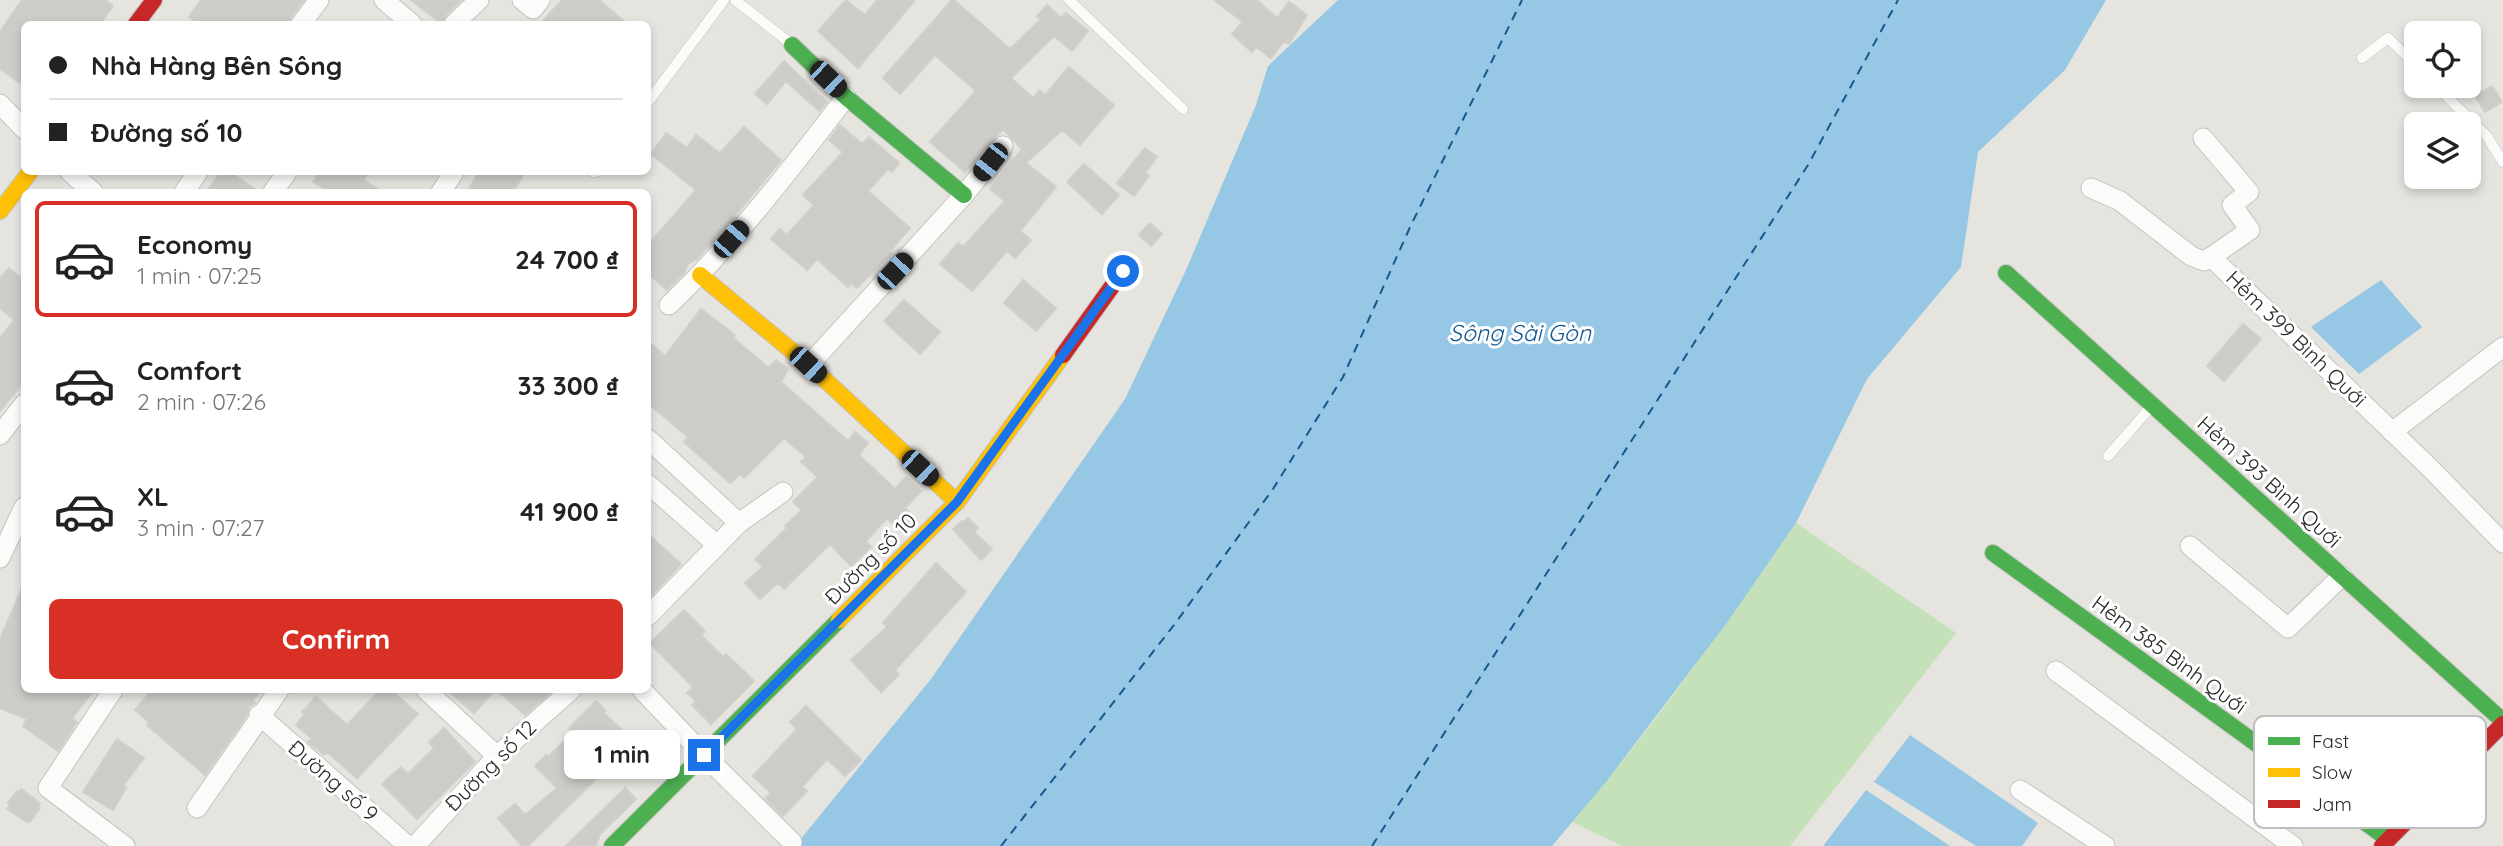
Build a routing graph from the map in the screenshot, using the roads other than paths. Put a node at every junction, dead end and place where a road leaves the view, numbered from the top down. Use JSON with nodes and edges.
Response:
{"nodes":[{"id":1,"x":154,"y":0,"type":"edge"},
{"id":2,"x":319,"y":0,"type":"edge"},
{"id":3,"x":478,"y":0,"type":"edge"},
{"id":4,"x":522,"y":0,"type":"edge"},
{"id":5,"x":540,"y":0,"type":"edge"},
{"id":6,"x":724,"y":0,"type":"edge"},
{"id":7,"x":735,"y":0,"type":"edge"},
{"id":8,"x":1069,"y":0,"type":"edge"},
{"id":9,"x":386,"y":11,"type":"edge"},
{"id":10,"x":138,"y":21,"type":"edge"},
{"id":11,"x":302,"y":21,"type":"edge"},
{"id":12,"x":406,"y":21,"type":"edge"},
{"id":13,"x":457,"y":21,"type":"edge"},
{"id":14,"x":792,"y":45,"type":"joint"},
{"id":15,"x":2404,"y":53,"type":"edge"},
{"id":16,"x":2362,"y":58,"type":"dead end"},
{"id":17,"x":846,"y":97,"type":"junction"},
{"id":18,"x":651,"y":98,"type":"edge"},
{"id":19,"x":2448,"y":98,"type":"edge"},
{"id":20,"x":0,"y":104,"type":"edge"},
{"id":21,"x":1183,"y":109,"type":"dead end"},
{"id":22,"x":21,"y":126,"type":"edge"},
{"id":23,"x":2203,"y":138,"type":"dead end"},
{"id":24,"x":1003,"y":146,"type":"dead end"},
{"id":25,"x":2503,"y":162,"type":"edge"},
{"id":26,"x":28,"y":175,"type":"edge"},
{"id":27,"x":73,"y":175,"type":"edge"},
{"id":28,"x":2091,"y":188,"type":"dead end"},
{"id":29,"x":90,"y":189,"type":"edge"},
{"id":30,"x":964,"y":195,"type":"junction"},
{"id":31,"x":0,"y":211,"type":"edge"},
{"id":32,"x":2211,"y":257,"type":"junction"},
{"id":33,"x":1123,"y":271,"type":"dead end"},
{"id":34,"x":2006,"y":273,"type":"dead end"},
{"id":35,"x":700,"y":275,"type":"junction"},
{"id":36,"x":668,"y":305,"type":"dead end"},
{"id":37,"x":2503,"y":347,"type":"edge"},
{"id":38,"x":808,"y":365,"type":"junction"},
{"id":39,"x":2152,"y":405,"type":"junction"},
{"id":40,"x":21,"y":408,"type":"edge"},
{"id":41,"x":2392,"y":432,"type":"junction"},
{"id":42,"x":0,"y":435,"type":"edge"},
{"id":43,"x":651,"y":442,"type":"edge"},
{"id":44,"x":2108,"y":456,"type":"dead end"},
{"id":45,"x":651,"y":487,"type":"edge"},
{"id":46,"x":783,"y":492,"type":"dead end"},
{"id":47,"x":957,"y":502,"type":"junction"},
{"id":48,"x":21,"y":513,"type":"edge"},
{"id":49,"x":739,"y":523,"type":"junction"},
{"id":50,"x":2503,"y":542,"type":"edge"},
{"id":51,"x":717,"y":545,"type":"junction"},
{"id":52,"x":2190,"y":546,"type":"dead end"},
{"id":53,"x":1993,"y":553,"type":"dead end"},
{"id":54,"x":0,"y":558,"type":"edge"},
{"id":55,"x":2342,"y":576,"type":"junction"},
{"id":56,"x":651,"y":613,"type":"edge"},
{"id":57,"x":2056,"y":671,"type":"dead end"},
{"id":58,"x":111,"y":693,"type":"edge"},
{"id":59,"x":277,"y":693,"type":"edge"},
{"id":60,"x":429,"y":693,"type":"edge"},
{"id":61,"x":568,"y":693,"type":"edge"},
{"id":62,"x":645,"y":693,"type":"edge"},
{"id":63,"x":259,"y":715,"type":"junction"},
{"id":64,"x":2503,"y":723,"type":"edge"},
{"id":65,"x":2486,"y":740,"type":"edge"},
{"id":66,"x":2254,"y":746,"type":"edge"},
{"id":67,"x":704,"y":755,"type":"junction"},
{"id":68,"x":496,"y":756,"type":"junction"},
{"id":69,"x":2020,"y":790,"type":"dead end"},
{"id":70,"x":197,"y":808,"type":"dead end"},
{"id":71,"x":2254,"y":817,"type":"edge"},
{"id":72,"x":2269,"y":828,"type":"edge"},
{"id":73,"x":2365,"y":828,"type":"edge"},
{"id":74,"x":2400,"y":828,"type":"edge"},
{"id":75,"x":792,"y":842,"type":"dead end"},
{"id":76,"x":2385,"y":843,"type":"edge"},
{"id":77,"x":125,"y":846,"type":"edge"},
{"id":78,"x":408,"y":846,"type":"edge"},
{"id":79,"x":415,"y":846,"type":"edge"},
{"id":80,"x":612,"y":846,"type":"edge"},
{"id":81,"x":2105,"y":846,"type":"edge"},
{"id":82,"x":2293,"y":846,"type":"edge"}],
"edges":[{"from":1,"to":10,"type":"street"},
{"from":2,"to":11,"type":"street"},
{"from":3,"to":13,"type":"street"},
{"from":4,"to":5,"type":"street"},
{"from":6,"to":18,"type":"lane"},
{"from":7,"to":14,"type":"lane"},
{"from":8,"to":21,"type":"lane"},
{"from":9,"to":12,"type":"street"},
{"from":14,"to":17,"type":"street"},
{"from":15,"to":16,"type":"lane"},
{"from":17,"to":30,"type":"street"},
{"from":17,"to":35,"type":"street"},
{"from":19,"to":25,"type":"lane"},
{"from":20,"to":22,"type":"street"},
{"from":23,"to":32,"type":"street","name":"Hẻm 399 Bình Quới"},
{"from":24,"to":30,"type":"street"},
{"from":26,"to":31,"type":"street"},
{"from":27,"to":29,"type":"street"},
{"from":28,"to":32,"type":"street"},
{"from":30,"to":38,"type":"street"},
{"from":32,"to":41,"type":"street","name":"Hẻm 399 Bình Quới"},
{"from":33,"to":47,"type":"street","name":"Đường số 10"},
{"from":34,"to":39,"type":"street","name":"Hẻm 393 Bình Quới"},
{"from":35,"to":36,"type":"street"},
{"from":35,"to":38,"type":"street"},
{"from":37,"to":41,"type":"street"},
{"from":38,"to":47,"type":"street"},
{"from":39,"to":44,"type":"lane"},
{"from":39,"to":55,"type":"street","name":"Hẻm 393 Bình Quới"},
{"from":40,"to":42,"type":"street"},
{"from":41,"to":50,"type":"street","name":"Hẻm 399 Bình Quới"},
{"from":43,"to":49,"type":"street"},
{"from":45,"to":51,"type":"street"},
{"from":46,"to":49,"type":"street"},
{"from":47,"to":67,"type":"street","name":"Đường số 10"},
{"from":48,"to":54,"type":"street"},
{"from":49,"to":51,"type":"street"},
{"from":51,"to":56,"type":"street"},
{"from":52,"to":55,"type":"street"},
{"from":53,"to":66,"type":"street","name":"Hẻm 385 Bình Quới"},
{"from":55,"to":64,"type":"street","name":"Hẻm 393 Bình Quới"},
{"from":57,"to":71,"type":"street"},
{"from":58,"to":77,"type":"street"},
{"from":59,"to":63,"type":"street"},
{"from":60,"to":68,"type":"street"},
{"from":61,"to":68,"type":"street","name":"Đường số 12"},
{"from":62,"to":67,"type":"street"},
{"from":63,"to":70,"type":"street"},
{"from":63,"to":78,"type":"street","name":"Đường số 9"},
{"from":64,"to":65,"type":"street"},
{"from":67,"to":75,"type":"street"},
{"from":67,"to":80,"type":"street","name":"Đường số 10"},
{"from":68,"to":79,"type":"street","name":"Đường số 12"},
{"from":69,"to":81,"type":"street"},
{"from":72,"to":82,"type":"street"},
{"from":73,"to":76,"type":"street","name":"Hẻm 385 Bình Quới"},
{"from":74,"to":76,"type":"street"}]}
